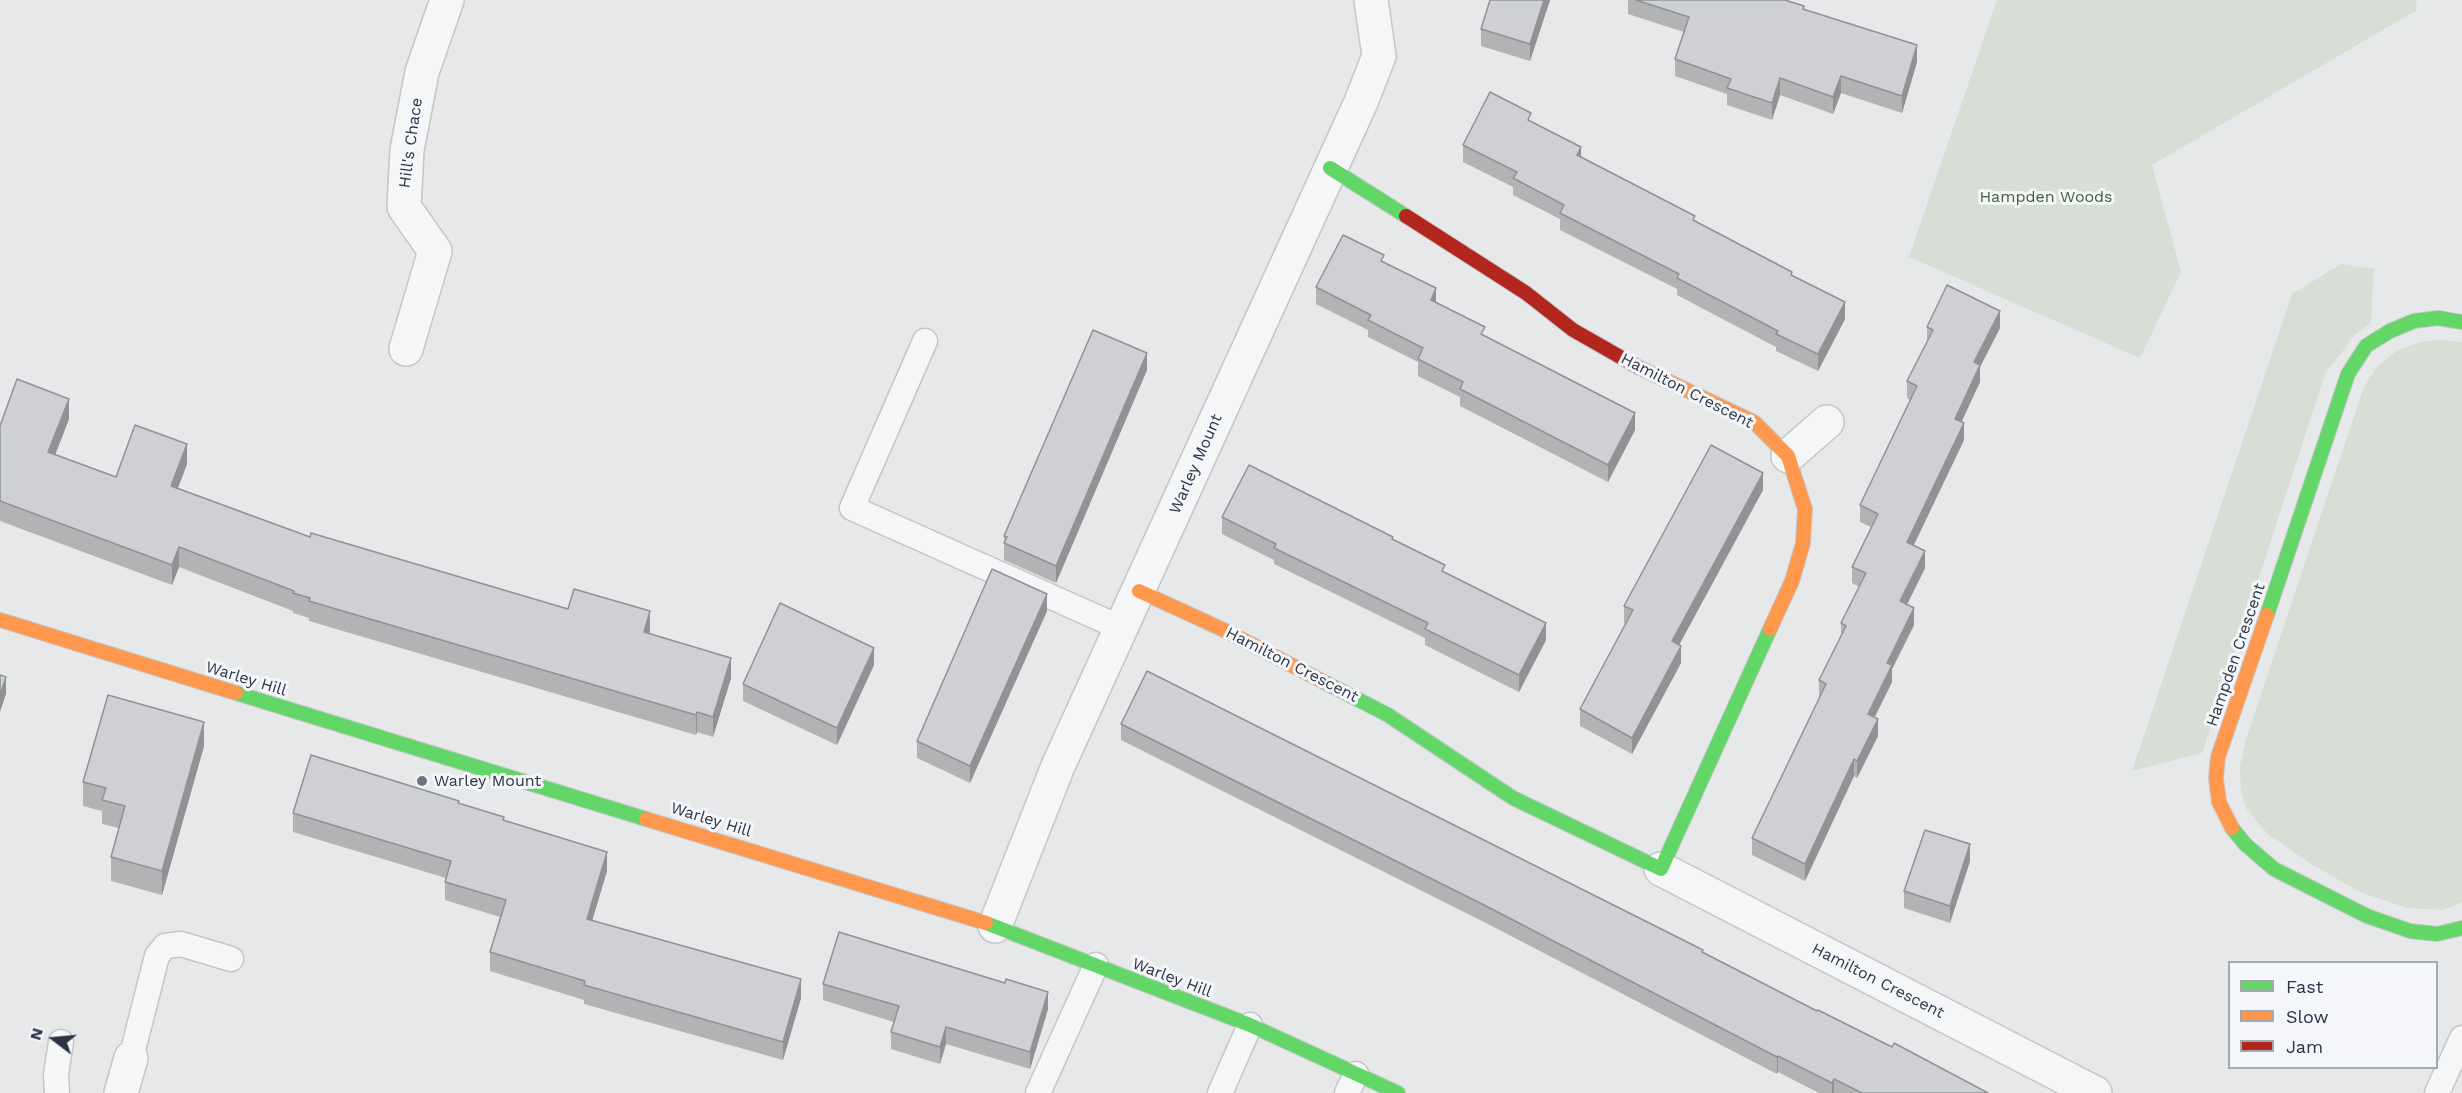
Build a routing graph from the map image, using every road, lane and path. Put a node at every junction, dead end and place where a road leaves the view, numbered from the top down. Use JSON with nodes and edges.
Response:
{"nodes":[{"id":1,"x":447,"y":0,"type":"edge"},
{"id":2,"x":1371,"y":0,"type":"edge"},
{"id":3,"x":1330,"y":168,"type":"junction"},
{"id":4,"x":2462,"y":322,"type":"edge"},
{"id":5,"x":925,"y":341,"type":"dead end"},
{"id":6,"x":406,"y":349,"type":"dead end"},
{"id":7,"x":1827,"y":422,"type":"dead end"},
{"id":8,"x":1788,"y":456,"type":"junction"},
{"id":9,"x":1139,"y":591,"type":"junction"},
{"id":10,"x":0,"y":620,"type":"edge"},
{"id":11,"x":1121,"y":628,"type":"junction"},
{"id":12,"x":1661,"y":869,"type":"junction"},
{"id":13,"x":995,"y":926,"type":"junction"},
{"id":14,"x":2462,"y":928,"type":"edge"},
{"id":15,"x":231,"y":959,"type":"dead end"},
{"id":16,"x":1096,"y":965,"type":"junction"},
{"id":17,"x":1250,"y":1026,"type":"junction"},
{"id":18,"x":2462,"y":1038,"type":"edge"},
{"id":19,"x":61,"y":1042,"type":"dead end"},
{"id":20,"x":131,"y":1058,"type":"joint"},
{"id":21,"x":1351,"y":1083,"type":"edge"},
{"id":22,"x":57,"y":1093,"type":"edge"},
{"id":23,"x":121,"y":1093,"type":"edge"},
{"id":24,"x":1038,"y":1093,"type":"edge"},
{"id":25,"x":1220,"y":1093,"type":"edge"},
{"id":26,"x":1398,"y":1093,"type":"edge"},
{"id":27,"x":2095,"y":1093,"type":"edge"},
{"id":28,"x":2437,"y":1093,"type":"edge"}],
"edges":[{"from":1,"to":6,"type":"street","name":"Hill's Chace"},
{"from":2,"to":3,"type":"street","name":"Warley Mount"},
{"from":3,"to":8,"type":"street","name":"Hamilton Crescent"},
{"from":3,"to":9,"type":"street","name":"Warley Mount"},
{"from":4,"to":14,"type":"street","name":"Hampden Crescent"},
{"from":5,"to":11,"type":"lane"},
{"from":7,"to":8,"type":"street"},
{"from":8,"to":12,"type":"street","name":"Hamilton Crescent"},
{"from":9,"to":11,"type":"street","name":"Warley Mount"},
{"from":9,"to":12,"type":"street","name":"Hamilton Crescent"},
{"from":10,"to":13,"type":"street","name":"Warley Hill"},
{"from":11,"to":13,"type":"street","name":"Warley Mount"},
{"from":12,"to":27,"type":"street","name":"Hamilton Crescent"},
{"from":13,"to":16,"type":"street","name":"Warley Hill"},
{"from":15,"to":20,"type":"lane"},
{"from":16,"to":17,"type":"street","name":"Warley Hill"},
{"from":16,"to":24,"type":"lane"},
{"from":17,"to":21,"type":"street","name":"Warley Hill"},
{"from":17,"to":25,"type":"lane"},
{"from":18,"to":28,"type":"lane"},
{"from":19,"to":22,"type":"lane"},
{"from":20,"to":23,"type":"street"},
{"from":21,"to":26,"type":"street","name":"Warley Hill"}]}
